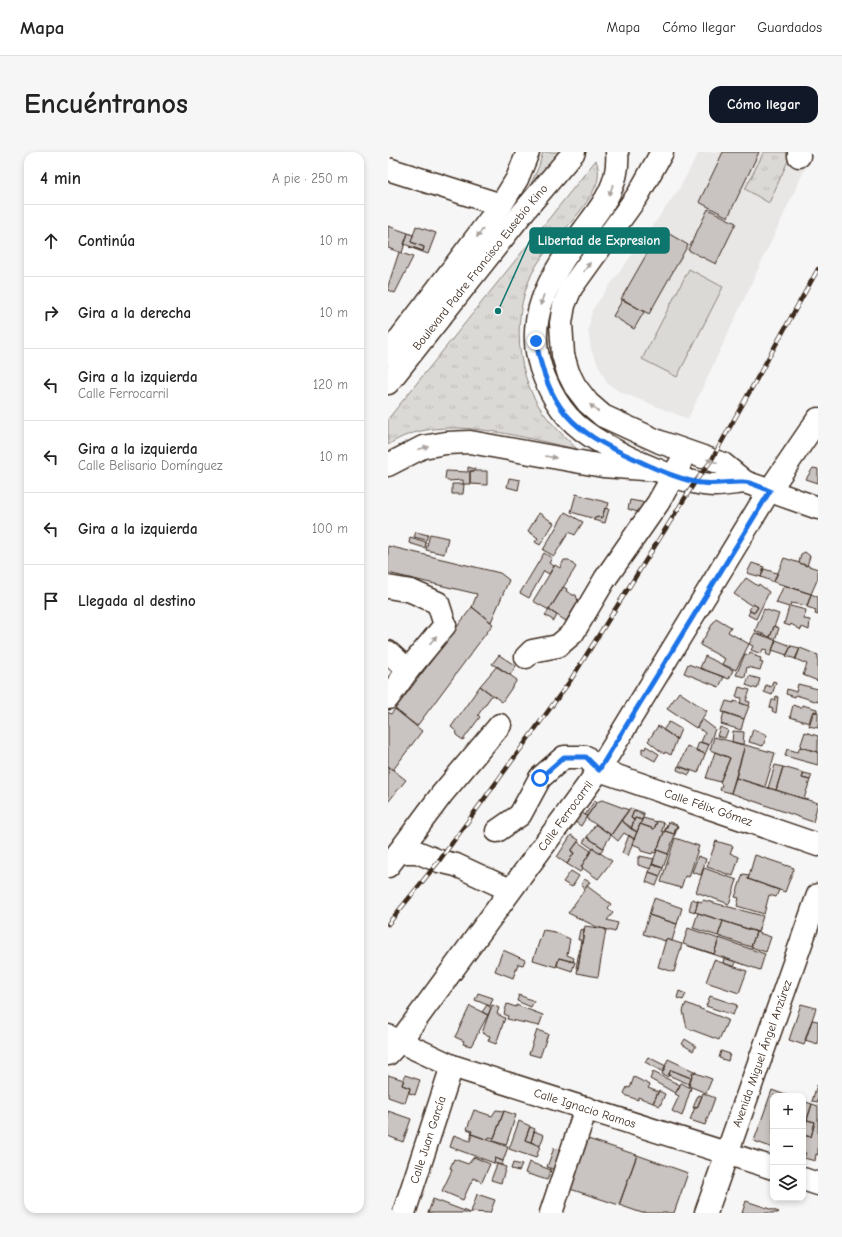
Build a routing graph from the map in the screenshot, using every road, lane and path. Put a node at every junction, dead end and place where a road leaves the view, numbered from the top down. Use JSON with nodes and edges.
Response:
{"nodes":[{"id":1,"x":528,"y":152,"type":"edge"},
{"id":2,"x":574,"y":152,"type":"edge"},
{"id":3,"x":617,"y":152,"type":"edge"},
{"id":4,"x":662,"y":152,"type":"edge"},
{"id":5,"x":388,"y":169,"type":"edge"},
{"id":6,"x":501,"y":205,"type":"junction"},
{"id":7,"x":388,"y":354,"type":"edge"},
{"id":8,"x":388,"y":383,"type":"edge"},
{"id":9,"x":818,"y":419,"type":"edge"},
{"id":10,"x":686,"y":452,"type":"junction"},
{"id":11,"x":388,"y":464,"type":"edge"},
{"id":12,"x":666,"y":473,"type":"junction"},
{"id":13,"x":745,"y":482,"type":"junction"},
{"id":14,"x":770,"y":491,"type":"junction"},
{"id":15,"x":818,"y":508,"type":"edge"},
{"id":16,"x":388,"y":587,"type":"edge"},
{"id":17,"x":388,"y":652,"type":"edge"},
{"id":18,"x":526,"y":658,"type":"dead end"},
{"id":19,"x":408,"y":670,"type":"junction"},
{"id":20,"x":388,"y":698,"type":"edge"},
{"id":21,"x":500,"y":725,"type":"dead end"},
{"id":22,"x":599,"y":770,"type":"junction"},
{"id":23,"x":497,"y":832,"type":"dead end"},
{"id":24,"x":818,"y":845,"type":"edge"},
{"id":25,"x":393,"y":859,"type":"edge"},
{"id":26,"x":510,"y":890,"type":"junction"},
{"id":27,"x":818,"y":895,"type":"edge"},
{"id":28,"x":392,"y":1043,"type":"edge"},
{"id":29,"x":452,"y":1066,"type":"junction"},
{"id":30,"x":586,"y":1108,"type":"junction"},
{"id":31,"x":727,"y":1152,"type":"junction"},
{"id":32,"x":770,"y":1167,"type":"edge"},
{"id":33,"x":806,"y":1180,"type":"edge"},
{"id":34,"x":818,"y":1184,"type":"edge"},
{"id":35,"x":404,"y":1213,"type":"edge"},
{"id":36,"x":551,"y":1213,"type":"edge"},
{"id":37,"x":706,"y":1213,"type":"edge"}],
"edges":[{"from":1,"to":6,"type":"street","name":"Boulevard Padre Francisco Eusebio Kino"},
{"from":2,"to":8,"type":"street","name":"Boulevard Padre Francisco Eusebio Kino"},
{"from":3,"to":12,"type":"street","one_way":true},
{"from":10,"to":4,"type":"street","one_way":true},
{"from":5,"to":6,"type":"street"},
{"from":6,"to":7,"type":"street","name":"Boulevard Padre Francisco Eusebio Kino","one_way":true},
{"from":9,"to":14,"type":"street","name":"Calle Ferrocarril"},
{"from":10,"to":12,"type":"street"},
{"from":13,"to":10,"type":"street","one_way":true},
{"from":11,"to":12,"type":"street","one_way":true},
{"from":12,"to":13,"type":"street"},
{"from":12,"to":18,"type":"street"},
{"from":13,"to":14,"type":"street"},
{"from":14,"to":15,"type":"street"},
{"from":14,"to":22,"type":"street","name":"Calle Ferrocarril"},
{"from":19,"to":16,"type":"street","one_way":true},
{"from":17,"to":19,"type":"street"},
{"from":19,"to":20,"type":"street"},
{"from":21,"to":25,"type":"street"},
{"from":22,"to":23,"type":"street"},
{"from":22,"to":24,"type":"street","name":"Calle Félix Gómez"},
{"from":22,"to":26,"type":"street","name":"Calle Ferrocarril"},
{"from":25,"to":26,"type":"street"},
{"from":26,"to":28,"type":"street","name":"Calle Ferrocarril"},
{"from":27,"to":31,"type":"street","name":"Avenida Miguel Ángel Anzúrez"},
{"from":28,"to":29,"type":"street","name":"Calle Ignacio Ramos"},
{"from":29,"to":30,"type":"street","name":"Calle Ignacio Ramos"},
{"from":29,"to":35,"type":"street","name":"Calle Juan García"},
{"from":30,"to":31,"type":"street","name":"Calle Ignacio Ramos"},
{"from":30,"to":36,"type":"street"},
{"from":31,"to":32,"type":"street","name":"Calle Ignacio Ramos"},
{"from":31,"to":37,"type":"street","name":"Avenida Miguel Ángel Anzúrez"},
{"from":33,"to":34,"type":"street"}]}
